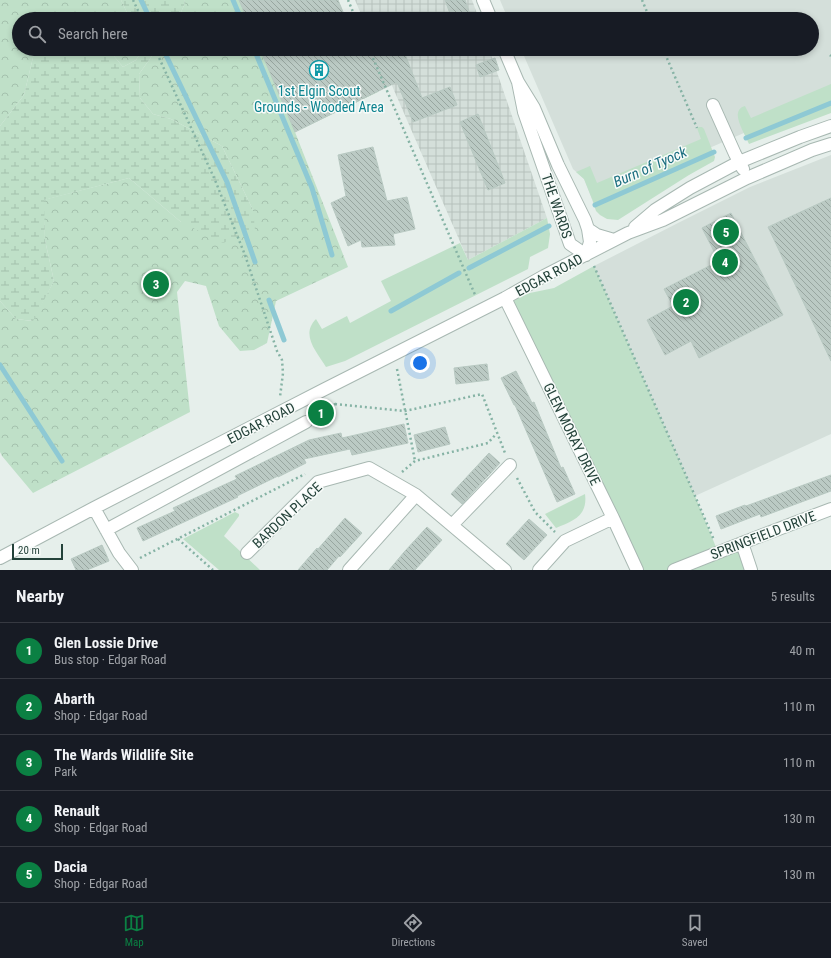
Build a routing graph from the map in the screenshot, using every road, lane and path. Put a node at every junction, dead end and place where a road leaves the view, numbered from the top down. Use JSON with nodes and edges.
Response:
{"nodes":[{"id":1,"x":133,"y":0,"type":"edge"},
{"id":2,"x":348,"y":0,"type":"edge"},
{"id":3,"x":483,"y":0,"type":"edge"},
{"id":4,"x":642,"y":0,"type":"edge"},
{"id":5,"x":139,"y":12,"type":"edge"},
{"id":6,"x":353,"y":12,"type":"edge"},
{"id":7,"x":488,"y":12,"type":"edge"},
{"id":8,"x":647,"y":12,"type":"edge"},
{"id":9,"x":158,"y":56,"type":"edge"},
{"id":10,"x":372,"y":56,"type":"edge"},
{"id":11,"x":507,"y":56,"type":"edge"},
{"id":12,"x":666,"y":56,"type":"edge"},
{"id":13,"x":518,"y":82,"type":"junction"},
{"id":14,"x":713,"y":105,"type":"dead end"},
{"id":15,"x":831,"y":126,"type":"edge"},
{"id":16,"x":697,"y":128,"type":"dead end"},
{"id":17,"x":831,"y":144,"type":"edge"},
{"id":18,"x":739,"y":162,"type":"junction"},
{"id":19,"x":747,"y":178,"type":"junction"},
{"id":20,"x":588,"y":229,"type":"junction"},
{"id":21,"x":628,"y":233,"type":"junction"},
{"id":22,"x":614,"y":240,"type":"junction"},
{"id":23,"x":570,"y":244,"type":"junction"},
{"id":24,"x":589,"y":260,"type":"junction"},
{"id":25,"x":564,"y":266,"type":"junction"},
{"id":26,"x":505,"y":298,"type":"junction"},
{"id":27,"x":482,"y":310,"type":"junction"},
{"id":28,"x":394,"y":354,"type":"junction"},
{"id":29,"x":335,"y":404,"type":"dead end"},
{"id":30,"x":406,"y":411,"type":"junction"},
{"id":31,"x":277,"y":414,"type":"junction"},
{"id":32,"x":306,"y":422,"type":"dead end"},
{"id":33,"x":497,"y":433,"type":"junction"},
{"id":34,"x":415,"y":462,"type":"junction"},
{"id":35,"x":510,"y":465,"type":"junction"},
{"id":36,"x":391,"y":481,"type":"junction"},
{"id":37,"x":318,"y":482,"type":"junction"},
{"id":38,"x":416,"y":496,"type":"junction"},
{"id":39,"x":94,"y":508,"type":"junction"},
{"id":40,"x":831,"y":509,"type":"edge"},
{"id":41,"x":614,"y":518,"type":"junction"},
{"id":42,"x":452,"y":525,"type":"junction"},
{"id":43,"x":106,"y":530,"type":"junction"},
{"id":44,"x":178,"y":538,"type":"junction"},
{"id":45,"x":565,"y":541,"type":"junction"},
{"id":46,"x":742,"y":542,"type":"junction"},
{"id":47,"x":719,"y":552,"type":"junction"},
{"id":48,"x":247,"y":553,"type":"dead end"},
{"id":49,"x":0,"y":558,"type":"edge"},
{"id":50,"x":130,"y":567,"type":"edge"},
{"id":51,"x":213,"y":570,"type":"edge"},
{"id":52,"x":349,"y":570,"type":"edge"},
{"id":53,"x":505,"y":570,"type":"edge"},
{"id":54,"x":539,"y":570,"type":"edge"},
{"id":55,"x":637,"y":570,"type":"edge"},
{"id":56,"x":674,"y":570,"type":"edge"},
{"id":57,"x":751,"y":570,"type":"edge"}],
"edges":[{"from":1,"to":5,"type":"path"},
{"from":2,"to":6,"type":"path"},
{"from":3,"to":7,"type":"street"},
{"from":4,"to":8,"type":"path"},
{"from":9,"to":31,"type":"path"},
{"from":10,"to":27,"type":"path"},
{"from":11,"to":13,"type":"street","name":"THE WARDS"},
{"from":12,"to":16,"type":"path"},
{"from":13,"to":20,"type":"street","name":"THE WARDS"},
{"from":13,"to":23,"type":"street","name":"THE WARDS"},
{"from":14,"to":18,"type":"street"},
{"from":15,"to":18,"type":"street","name":"EDGAR ROAD"},
{"from":17,"to":19,"type":"street","name":"EDGAR ROAD"},
{"from":18,"to":19,"type":"street"},
{"from":18,"to":21,"type":"street","name":"EDGAR ROAD"},
{"from":19,"to":21,"type":"street","name":"EDGAR ROAD"},
{"from":20,"to":22,"type":"street"},
{"from":20,"to":24,"type":"street","name":"THE WARDS"},
{"from":21,"to":22,"type":"street","name":"EDGAR ROAD"},
{"from":22,"to":24,"type":"street","name":"EDGAR ROAD"},
{"from":23,"to":24,"type":"street","name":"THE WARDS"},
{"from":23,"to":25,"type":"street"},
{"from":24,"to":25,"type":"street","name":"EDGAR ROAD"},
{"from":24,"to":47,"type":"path"},
{"from":25,"to":26,"type":"street","name":"EDGAR ROAD"},
{"from":26,"to":27,"type":"street","name":"EDGAR ROAD"},
{"from":26,"to":41,"type":"street","name":"GLEN MORAY DRIVE"},
{"from":27,"to":28,"type":"street","name":"EDGAR ROAD"},
{"from":28,"to":30,"type":"path"},
{"from":28,"to":31,"type":"street","name":"EDGAR ROAD"},
{"from":29,"to":30,"type":"path"},
{"from":30,"to":33,"type":"path"},
{"from":30,"to":34,"type":"path"},
{"from":31,"to":39,"type":"street","name":"EDGAR ROAD"},
{"from":32,"to":43,"type":"street"},
{"from":33,"to":34,"type":"path"},
{"from":33,"to":35,"type":"path"},
{"from":34,"to":36,"type":"path"},
{"from":35,"to":42,"type":"street"},
{"from":35,"to":45,"type":"path"},
{"from":36,"to":37,"type":"street","name":"BARDON PLACE"},
{"from":36,"to":38,"type":"street","name":"BARDON PLACE"},
{"from":37,"to":44,"type":"path"},
{"from":37,"to":48,"type":"street","name":"BARDON PLACE"},
{"from":38,"to":42,"type":"street","name":"BARDON PLACE"},
{"from":38,"to":52,"type":"street"},
{"from":39,"to":43,"type":"street"},
{"from":39,"to":49,"type":"street","name":"EDGAR ROAD"},
{"from":40,"to":46,"type":"street","name":"SPRINGFIELD DRIVE"},
{"from":41,"to":45,"type":"street"},
{"from":41,"to":55,"type":"street","name":"GLEN MORAY DRIVE"},
{"from":42,"to":53,"type":"street","name":"BARDON PLACE"},
{"from":43,"to":50,"type":"street"},
{"from":44,"to":50,"type":"path"},
{"from":44,"to":51,"type":"path"},
{"from":45,"to":54,"type":"street"},
{"from":46,"to":47,"type":"street","name":"SPRINGFIELD DRIVE"},
{"from":46,"to":57,"type":"street"},
{"from":47,"to":56,"type":"street","name":"SPRINGFIELD DRIVE"}]}
